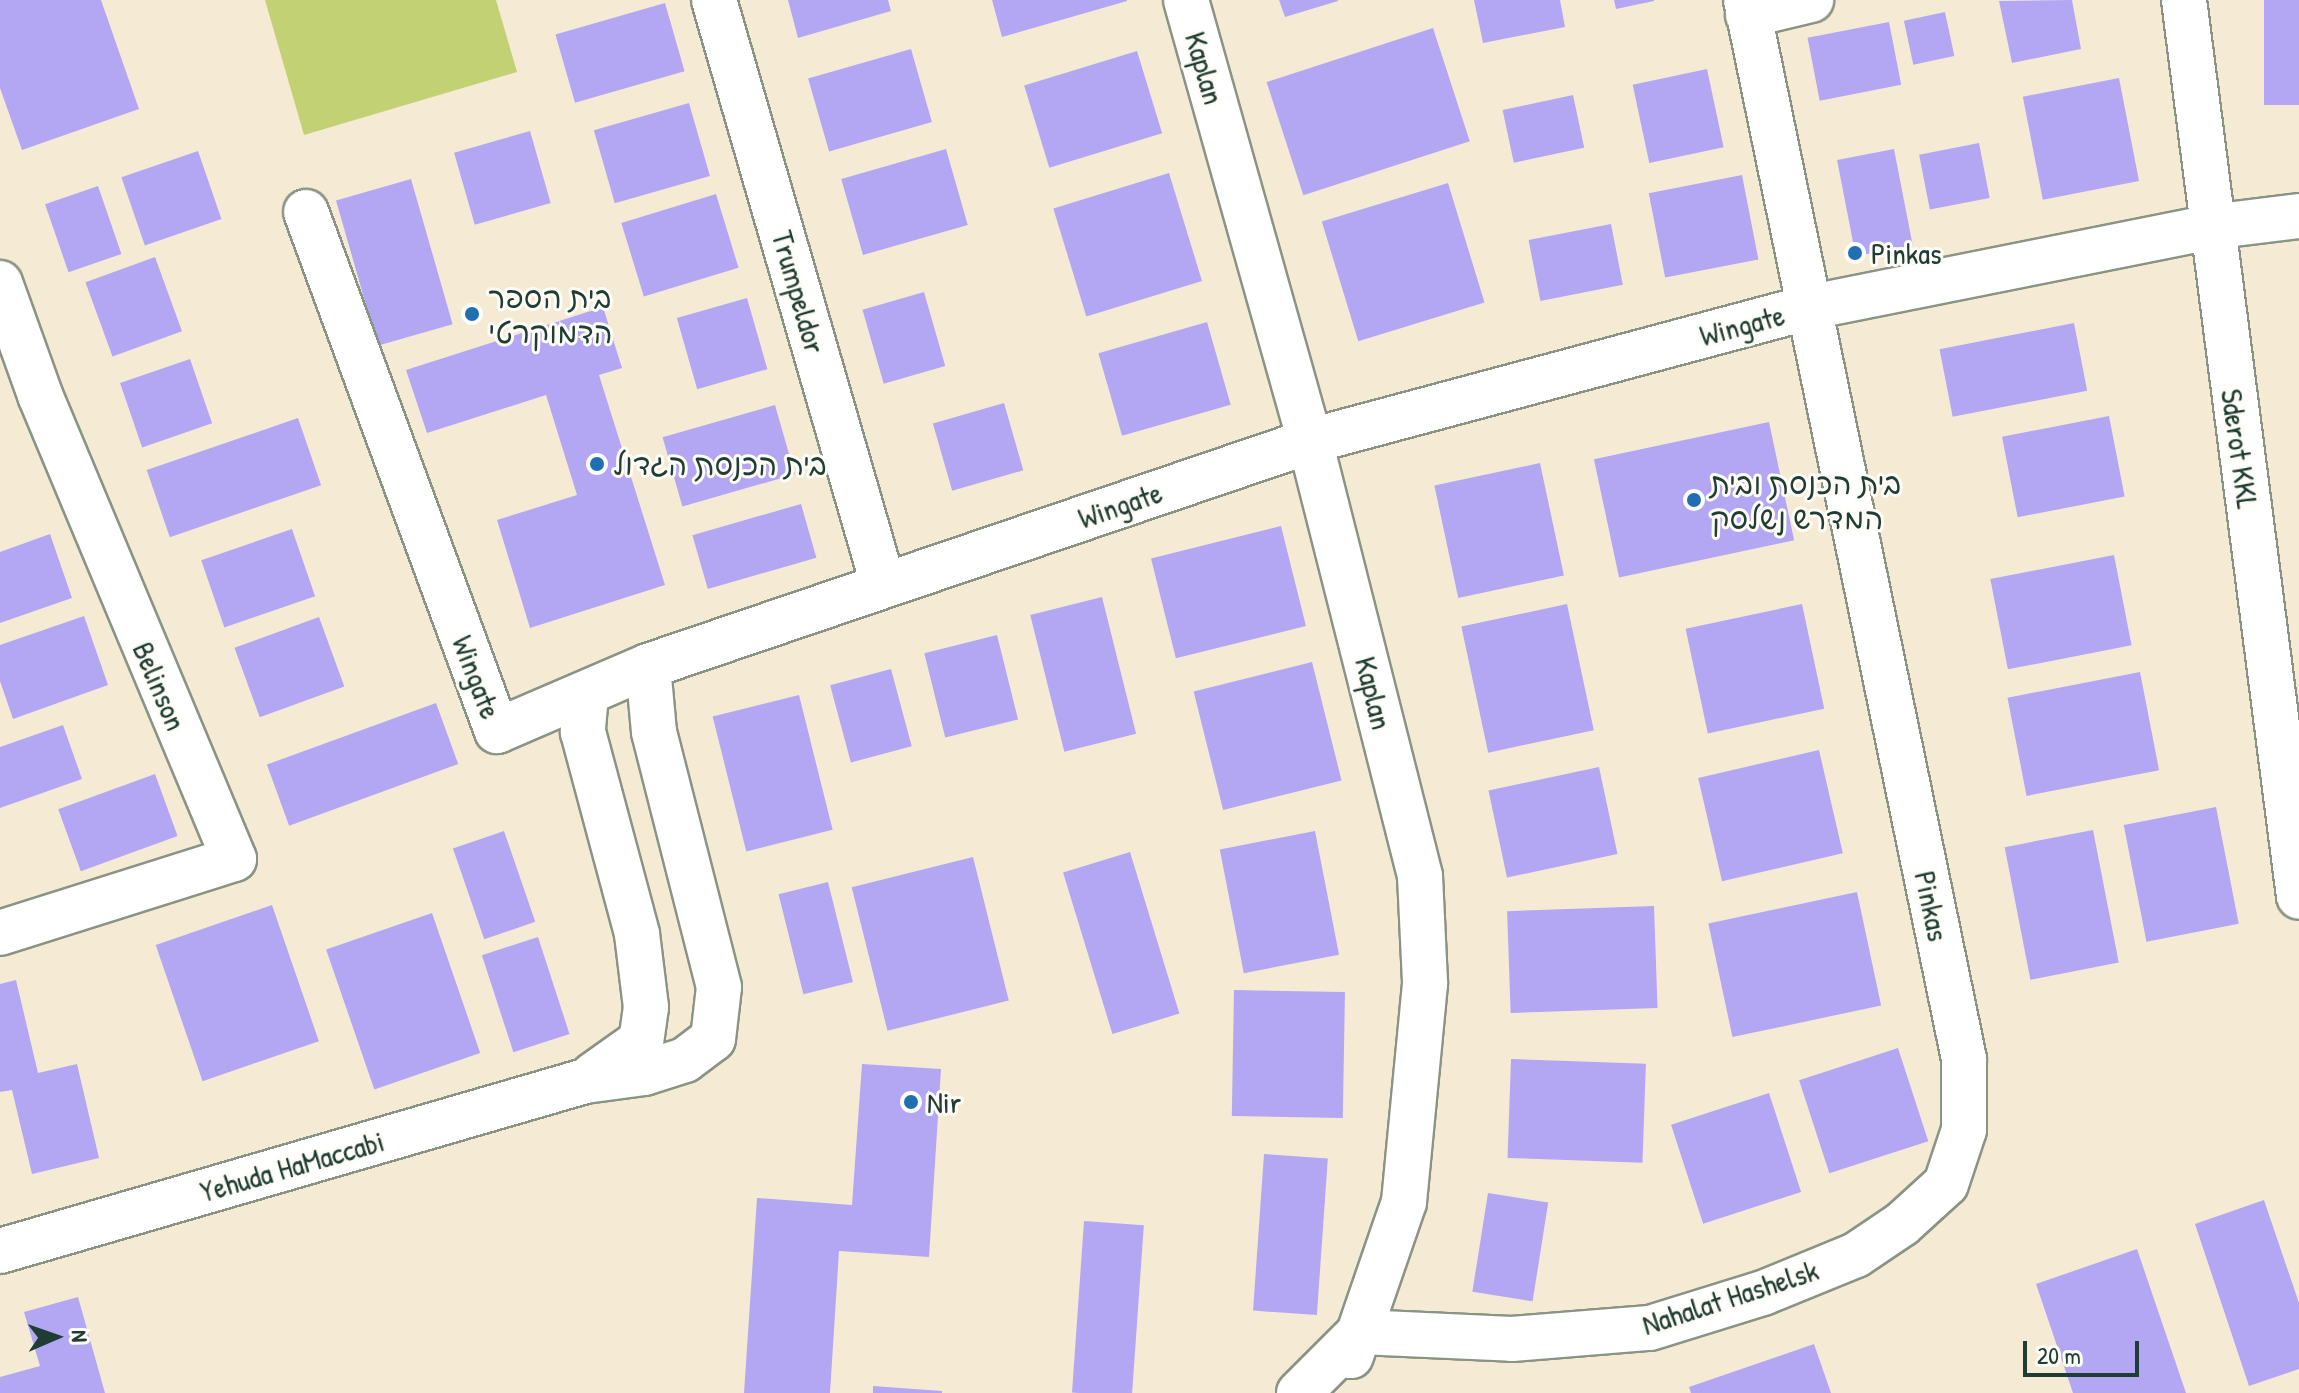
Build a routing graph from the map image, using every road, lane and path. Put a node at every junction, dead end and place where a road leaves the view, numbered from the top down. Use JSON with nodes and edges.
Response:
{"nodes":[{"id":1,"x":714,"y":0,"type":"edge"},
{"id":2,"x":1186,"y":0,"type":"edge"},
{"id":3,"x":1811,"y":0,"type":"edge"},
{"id":4,"x":2184,"y":0,"type":"edge"},
{"id":5,"x":1747,"y":8,"type":"edge"},
{"id":6,"x":306,"y":212,"type":"dead end"},
{"id":7,"x":2299,"y":216,"type":"edge"},
{"id":8,"x":2210,"y":227,"type":"junction"},
{"id":9,"x":0,"y":283,"type":"edge"},
{"id":10,"x":1806,"y":308,"type":"junction"},
{"id":11,"x":1310,"y":441,"type":"junction"},
{"id":12,"x":883,"y":584,"type":"junction"},
{"id":13,"x":648,"y":666,"type":"junction"},
{"id":14,"x":586,"y":694,"type":"junction"},
{"id":15,"x":2299,"y":897,"type":"edge"},
{"id":16,"x":0,"y":933,"type":"edge"},
{"id":17,"x":1964,"y":1059,"type":"joint"},
{"id":18,"x":585,"y":1081,"type":"junction"},
{"id":19,"x":0,"y":1251,"type":"edge"},
{"id":20,"x":1360,"y":1332,"type":"junction"},
{"id":21,"x":1299,"y":1393,"type":"edge"},
{"id":22,"x":1338,"y":1393,"type":"edge"}],
"edges":[{"from":1,"to":12,"type":"street","name":"Trumpeldor"},
{"from":2,"to":11,"type":"street","name":"Kaplan"},
{"from":3,"to":5,"type":"street"},
{"from":4,"to":8,"type":"street","name":"Sderot KKL"},
{"from":5,"to":10,"type":"street","name":"Pinkas"},
{"from":6,"to":14,"type":"street","name":"Wingate"},
{"from":7,"to":8,"type":"street","name":"Wingate"},
{"from":8,"to":10,"type":"street","name":"Wingate"},
{"from":8,"to":15,"type":"street","name":"Sderot KKL"},
{"from":9,"to":16,"type":"street","name":"Belinson"},
{"from":10,"to":11,"type":"street","name":"Wingate"},
{"from":10,"to":17,"type":"street","name":"Pinkas"},
{"from":11,"to":12,"type":"street","name":"Wingate"},
{"from":11,"to":20,"type":"street","name":"Kaplan"},
{"from":12,"to":13,"type":"street","name":"Wingate"},
{"from":13,"to":14,"type":"street","name":"Wingate"},
{"from":13,"to":18,"type":"street","name":"Yehuda HaMaccabi"},
{"from":14,"to":18,"type":"street","name":"Yehuda HaMaccabi"},
{"from":17,"to":20,"type":"street","name":"Nahalat Hashelsk"},
{"from":18,"to":19,"type":"street","name":"Yehuda HaMaccabi"},
{"from":20,"to":21,"type":"street"},
{"from":20,"to":22,"type":"street","name":"Kaplan"}]}
